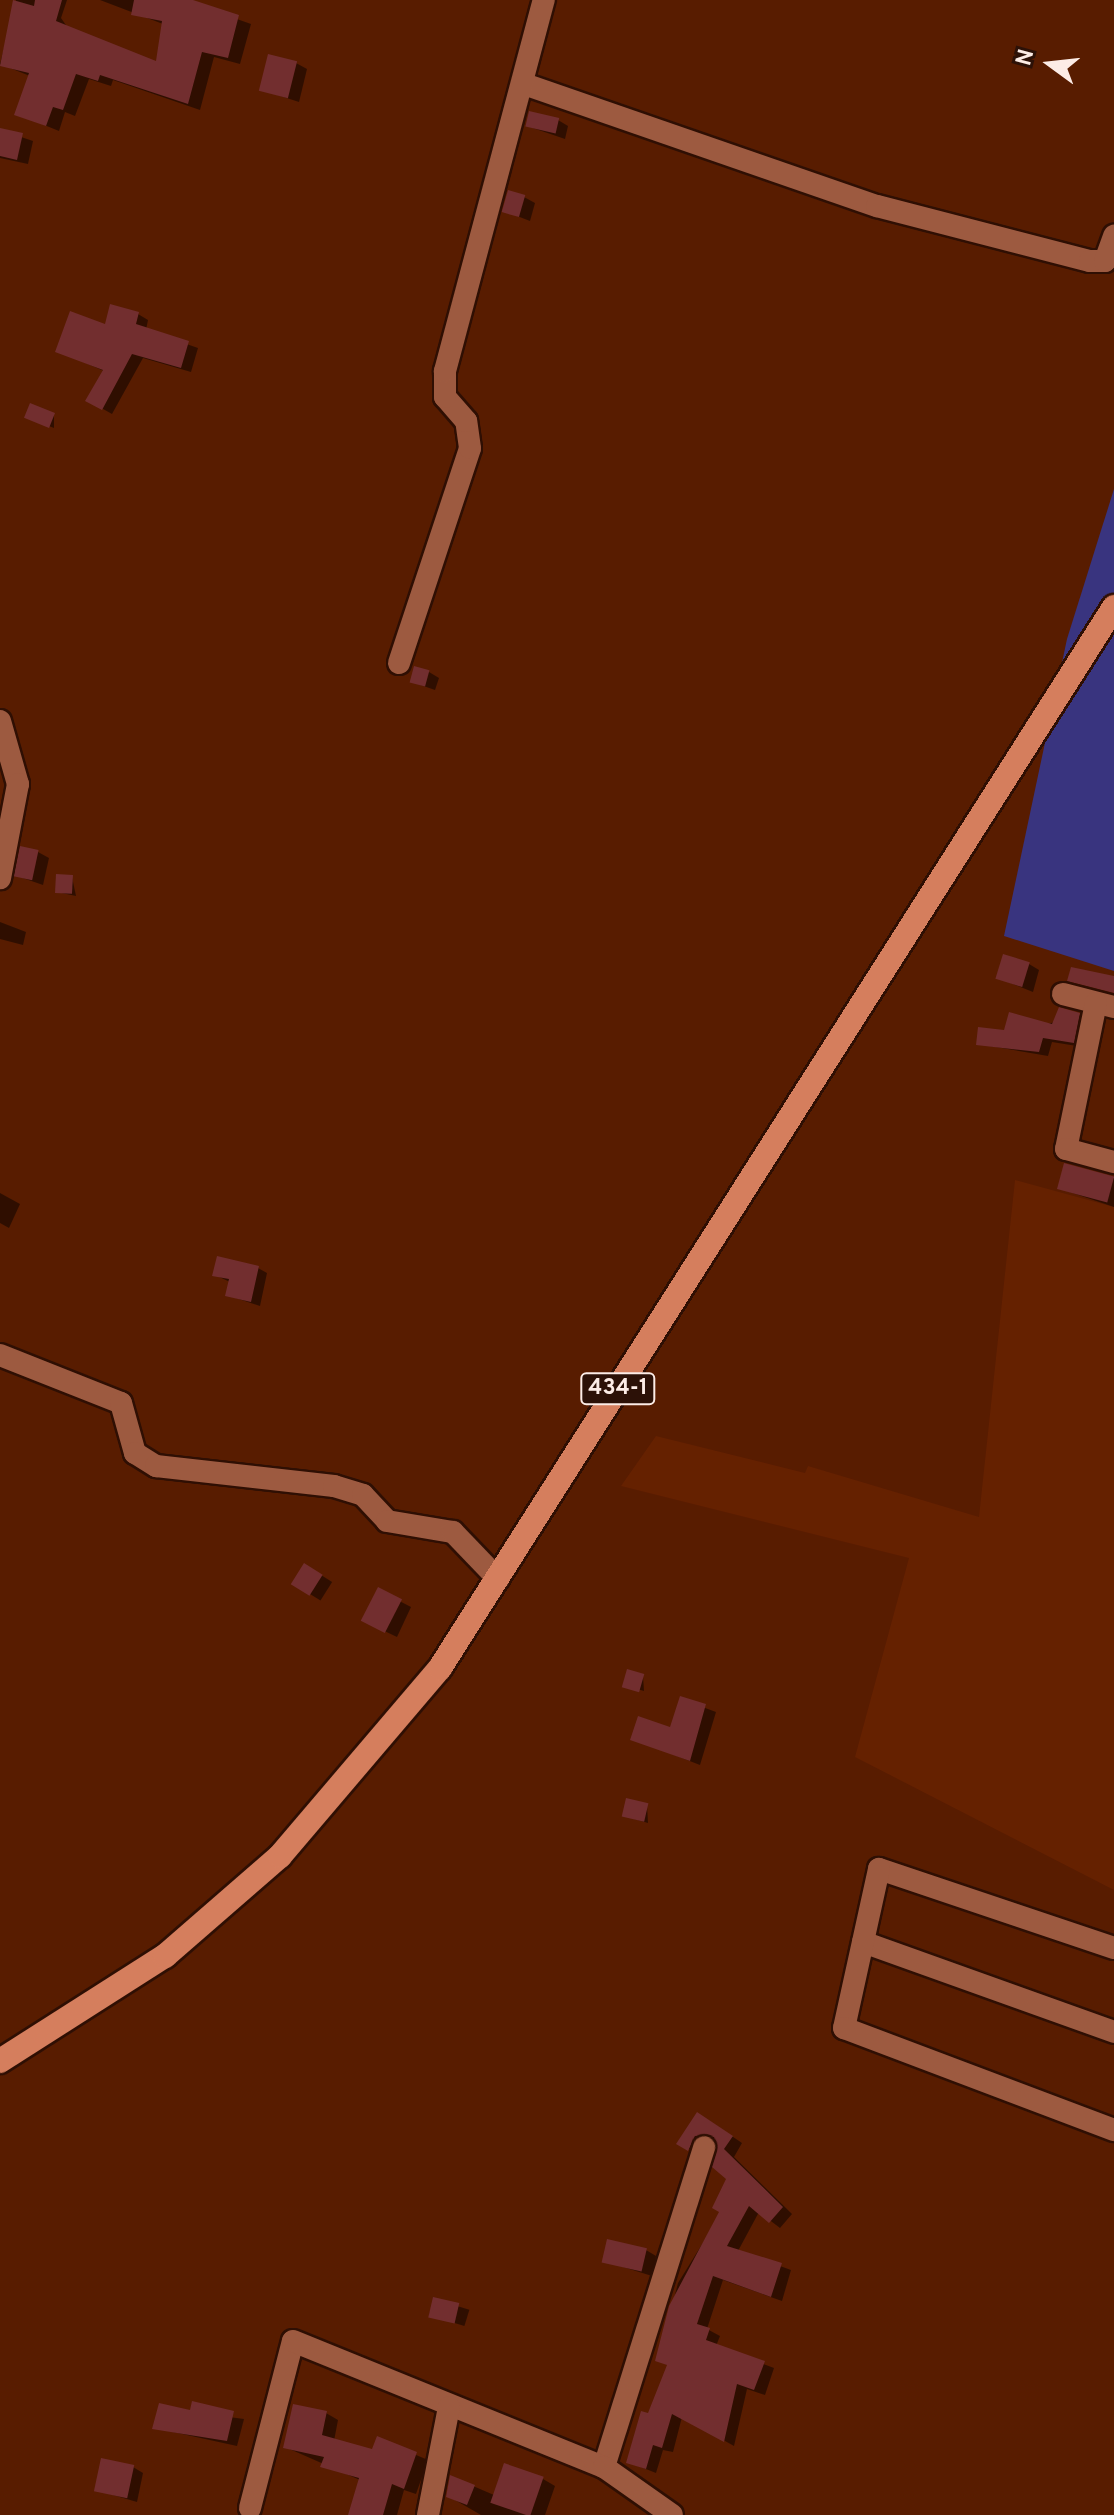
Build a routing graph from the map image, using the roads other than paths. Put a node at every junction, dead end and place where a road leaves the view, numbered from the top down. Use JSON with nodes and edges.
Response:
{"nodes":[{"id":1,"x":544,"y":0,"type":"edge"},
{"id":2,"x":524,"y":84,"type":"junction"},
{"id":3,"x":1114,"y":236,"type":"edge"},
{"id":4,"x":1114,"y":607,"type":"edge"},
{"id":5,"x":399,"y":663,"type":"dead end"},
{"id":6,"x":0,"y":721,"type":"edge"},
{"id":7,"x":0,"y":878,"type":"edge"},
{"id":8,"x":1063,"y":994,"type":"dead end"},
{"id":9,"x":1105,"y":1005,"type":"edge"},
{"id":10,"x":1114,"y":1162,"type":"edge"},
{"id":11,"x":0,"y":1355,"type":"edge"},
{"id":12,"x":498,"y":1579,"type":"junction"},
{"id":13,"x":863,"y":1942,"type":"junction"},
{"id":14,"x":1114,"y":1948,"type":"edge"},
{"id":15,"x":1114,"y":2032,"type":"edge"},
{"id":16,"x":0,"y":2061,"type":"edge"},
{"id":17,"x":1114,"y":2130,"type":"edge"},
{"id":18,"x":704,"y":2147,"type":"dead end"},
{"id":19,"x":449,"y":2407,"type":"junction"},
{"id":20,"x":604,"y":2467,"type":"junction"},
{"id":21,"x":250,"y":2508,"type":"dead end"},
{"id":22,"x":428,"y":2515,"type":"edge"},
{"id":23,"x":672,"y":2515,"type":"edge"}],
"edges":[{"from":1,"to":2,"type":"street"},
{"from":2,"to":3,"type":"street"},
{"from":2,"to":5,"type":"street"},
{"from":4,"to":12,"type":"main road","number":"434-1"},
{"from":6,"to":7,"type":"street"},
{"from":8,"to":9,"type":"street"},
{"from":9,"to":10,"type":"street"},
{"from":11,"to":12,"type":"street"},
{"from":12,"to":16,"type":"main road","number":"434-1"},
{"from":13,"to":14,"type":"street"},
{"from":13,"to":15,"type":"street"},
{"from":13,"to":17,"type":"street"},
{"from":18,"to":20,"type":"street"},
{"from":19,"to":20,"type":"street"},
{"from":19,"to":21,"type":"street"},
{"from":19,"to":22,"type":"street"},
{"from":20,"to":23,"type":"street"}]}
